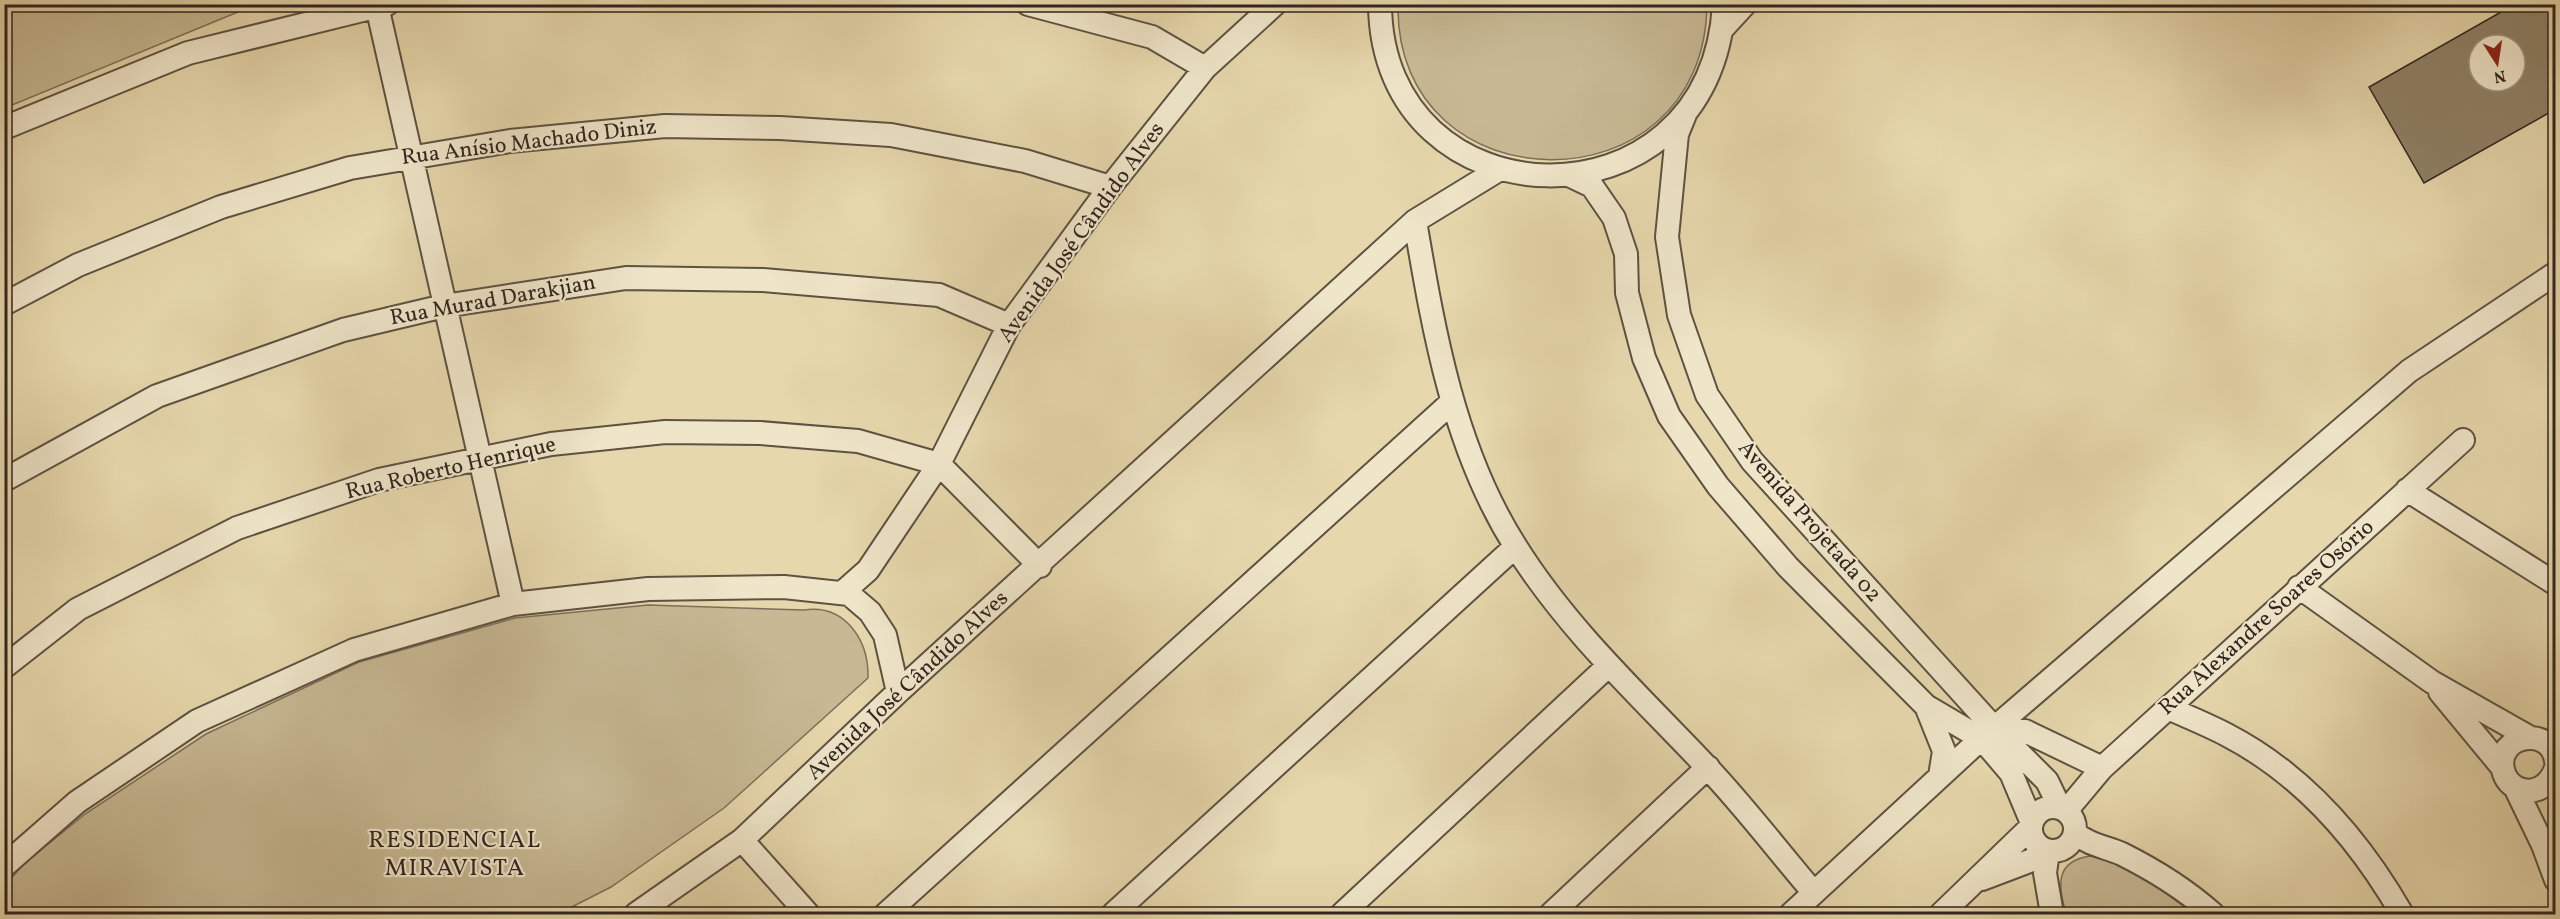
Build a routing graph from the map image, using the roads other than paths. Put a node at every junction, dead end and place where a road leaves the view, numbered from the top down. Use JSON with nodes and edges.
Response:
{"nodes":[{"id":1,"x":1028,"y":4,"type":"edge"},
{"id":2,"x":1275,"y":4,"type":"edge"},
{"id":3,"x":1380,"y":4,"type":"edge"},
{"id":4,"x":1724,"y":4,"type":"edge"},
{"id":5,"x":1745,"y":4,"type":"edge"},
{"id":6,"x":382,"y":5,"type":"edge"},
{"id":7,"x":1722,"y":28,"type":"junction"},
{"id":8,"x":1205,"y":68,"type":"junction"},
{"id":9,"x":1686,"y":112,"type":"junction"},
{"id":10,"x":4,"y":128,"type":"edge"},
{"id":11,"x":411,"y":157,"type":"junction"},
{"id":12,"x":1500,"y":169,"type":"junction"},
{"id":13,"x":1571,"y":176,"type":"junction"},
{"id":14,"x":1110,"y":187,"type":"junction"},
{"id":15,"x":1415,"y":221,"type":"junction"},
{"id":16,"x":2556,"y":273,"type":"edge"},
{"id":17,"x":4,"y":304,"type":"edge"},
{"id":18,"x":444,"y":306,"type":"junction"},
{"id":19,"x":1009,"y":325,"type":"junction"},
{"id":20,"x":1452,"y":402,"type":"junction"},
{"id":21,"x":2463,"y":440,"type":"dead end"},
{"id":22,"x":479,"y":459,"type":"junction"},
{"id":23,"x":939,"y":464,"type":"junction"},
{"id":24,"x":4,"y":480,"type":"edge"},
{"id":25,"x":2407,"y":490,"type":"junction"},
{"id":26,"x":1515,"y":547,"type":"junction"},
{"id":27,"x":1040,"y":566,"type":"junction"},
{"id":28,"x":2556,"y":584,"type":"edge"},
{"id":29,"x":2299,"y":587,"type":"junction"},
{"id":30,"x":842,"y":593,"type":"junction"},
{"id":31,"x":513,"y":604,"type":"junction"},
{"id":32,"x":1608,"y":666,"type":"junction"},
{"id":33,"x":4,"y":667,"type":"edge"},
{"id":34,"x":2432,"y":682,"type":"junction"},
{"id":35,"x":898,"y":692,"type":"junction"},
{"id":36,"x":1926,"y":706,"type":"junction"},
{"id":37,"x":2168,"y":708,"type":"junction"},
{"id":38,"x":1989,"y":734,"type":"junction"},
{"id":39,"x":2529,"y":737,"type":"junction"},
{"id":40,"x":1708,"y":767,"type":"junction"},
{"id":41,"x":2502,"y":767,"type":"junction"},
{"id":42,"x":2102,"y":768,"type":"junction"},
{"id":43,"x":2548,"y":768,"type":"edge"},
{"id":44,"x":1940,"y":776,"type":"junction"},
{"id":45,"x":2070,"y":814,"type":"junction"},
{"id":46,"x":2031,"y":825,"type":"junction"},
{"id":47,"x":742,"y":840,"type":"junction"},
{"id":48,"x":2047,"y":850,"type":"junction"},
{"id":49,"x":8,"y":854,"type":"edge"},
{"id":50,"x":1978,"y":880,"type":"junction"},
{"id":51,"x":2556,"y":880,"type":"edge"},
{"id":52,"x":1814,"y":893,"type":"junction"},
{"id":53,"x":636,"y":915,"type":"edge"},
{"id":54,"x":808,"y":915,"type":"edge"},
{"id":55,"x":886,"y":915,"type":"edge"},
{"id":56,"x":1113,"y":915,"type":"edge"},
{"id":57,"x":1342,"y":915,"type":"edge"},
{"id":58,"x":1551,"y":915,"type":"edge"},
{"id":59,"x":1791,"y":915,"type":"edge"},
{"id":60,"x":1941,"y":915,"type":"edge"},
{"id":61,"x":2052,"y":915,"type":"edge"},
{"id":62,"x":2213,"y":915,"type":"edge"},
{"id":63,"x":2403,"y":915,"type":"edge"}],
"edges":[{"from":1,"to":8,"type":"street"},
{"from":2,"to":8,"type":"street","name":"Avenida José Cândido Alves"},
{"from":3,"to":12,"type":"street"},
{"from":4,"to":7,"type":"street"},
{"from":5,"to":7,"type":"street"},
{"from":6,"to":10,"type":"street"},
{"from":6,"to":11,"type":"street"},
{"from":7,"to":9,"type":"street"},
{"from":8,"to":14,"type":"street","name":"Avenida José Cândido Alves"},
{"from":9,"to":13,"type":"street"},
{"from":9,"to":38,"type":"street","name":"Avenida Projetada 02"},
{"from":11,"to":14,"type":"street","name":"Rua Anísio Machado Diniz"},
{"from":11,"to":17,"type":"street","name":"Rua Anísio Machado Diniz"},
{"from":11,"to":18,"type":"street"},
{"from":12,"to":13,"type":"street"},
{"from":12,"to":15,"type":"street","name":"Avenida José Cândido Alves"},
{"from":13,"to":36,"type":"street","name":"Avenida Projetada 02"},
{"from":14,"to":19,"type":"street","name":"Avenida José Cândido Alves"},
{"from":15,"to":20,"type":"street"},
{"from":15,"to":27,"type":"street","name":"Avenida José Cândido Alves"},
{"from":16,"to":38,"type":"street"},
{"from":18,"to":19,"type":"street","name":"Rua Murad Darakjian"},
{"from":18,"to":22,"type":"street"},
{"from":18,"to":24,"type":"street","name":"Rua Murad Darakjian"},
{"from":19,"to":23,"type":"street","name":"Avenida José Cândido Alves"},
{"from":20,"to":26,"type":"street"},
{"from":20,"to":55,"type":"street"},
{"from":21,"to":25,"type":"street","name":"Rua Alexandre Soares Osório"},
{"from":22,"to":23,"type":"street","name":"Rua Roberto Henrique"},
{"from":22,"to":31,"type":"street"},
{"from":22,"to":33,"type":"street","name":"Rua Roberto Henrique"},
{"from":23,"to":27,"type":"street"},
{"from":23,"to":30,"type":"street","name":"Avenida José Cândido Alves"},
{"from":25,"to":28,"type":"street"},
{"from":25,"to":29,"type":"street","name":"Rua Alexandre Soares Osório"},
{"from":26,"to":32,"type":"street"},
{"from":26,"to":56,"type":"street"},
{"from":27,"to":35,"type":"street","name":"Avenida José Cândido Alves"},
{"from":29,"to":34,"type":"street"},
{"from":29,"to":37,"type":"street","name":"Rua Alexandre Soares Osório"},
{"from":30,"to":31,"type":"street"},
{"from":30,"to":35,"type":"street"},
{"from":31,"to":49,"type":"street"},
{"from":32,"to":40,"type":"street"},
{"from":32,"to":57,"type":"street"},
{"from":34,"to":39,"type":"street"},
{"from":34,"to":41,"type":"street"},
{"from":35,"to":47,"type":"street","name":"Avenida José Cândido Alves"},
{"from":36,"to":38,"type":"street","name":"Avenida Projetada 02"},
{"from":36,"to":44,"type":"street","name":"Avenida Projetada 02"},
{"from":37,"to":42,"type":"street","name":"Rua Alexandre Soares Osório"},
{"from":37,"to":63,"type":"street"},
{"from":38,"to":42,"type":"street"},
{"from":38,"to":44,"type":"street"},
{"from":38,"to":45,"type":"street","name":"Avenida Projetada 02"},
{"from":38,"to":46,"type":"street","name":"Avenida Projetada 02"},
{"from":39,"to":41,"type":"street"},
{"from":39,"to":43,"type":"street"},
{"from":40,"to":52,"type":"street"},
{"from":40,"to":58,"type":"street"},
{"from":41,"to":43,"type":"street"},
{"from":42,"to":45,"type":"street","name":"Rua Alexandre Soares Osório"},
{"from":43,"to":51,"type":"street"},
{"from":44,"to":52,"type":"street"},
{"from":45,"to":46,"type":"street"},
{"from":45,"to":48,"type":"street"},
{"from":45,"to":62,"type":"street"},
{"from":46,"to":48,"type":"street"},
{"from":46,"to":50,"type":"street"},
{"from":47,"to":53,"type":"street","name":"Avenida José Cândido Alves"},
{"from":47,"to":54,"type":"street"},
{"from":48,"to":50,"type":"street"},
{"from":48,"to":61,"type":"street"},
{"from":50,"to":60,"type":"street"},
{"from":52,"to":59,"type":"street"}]}
